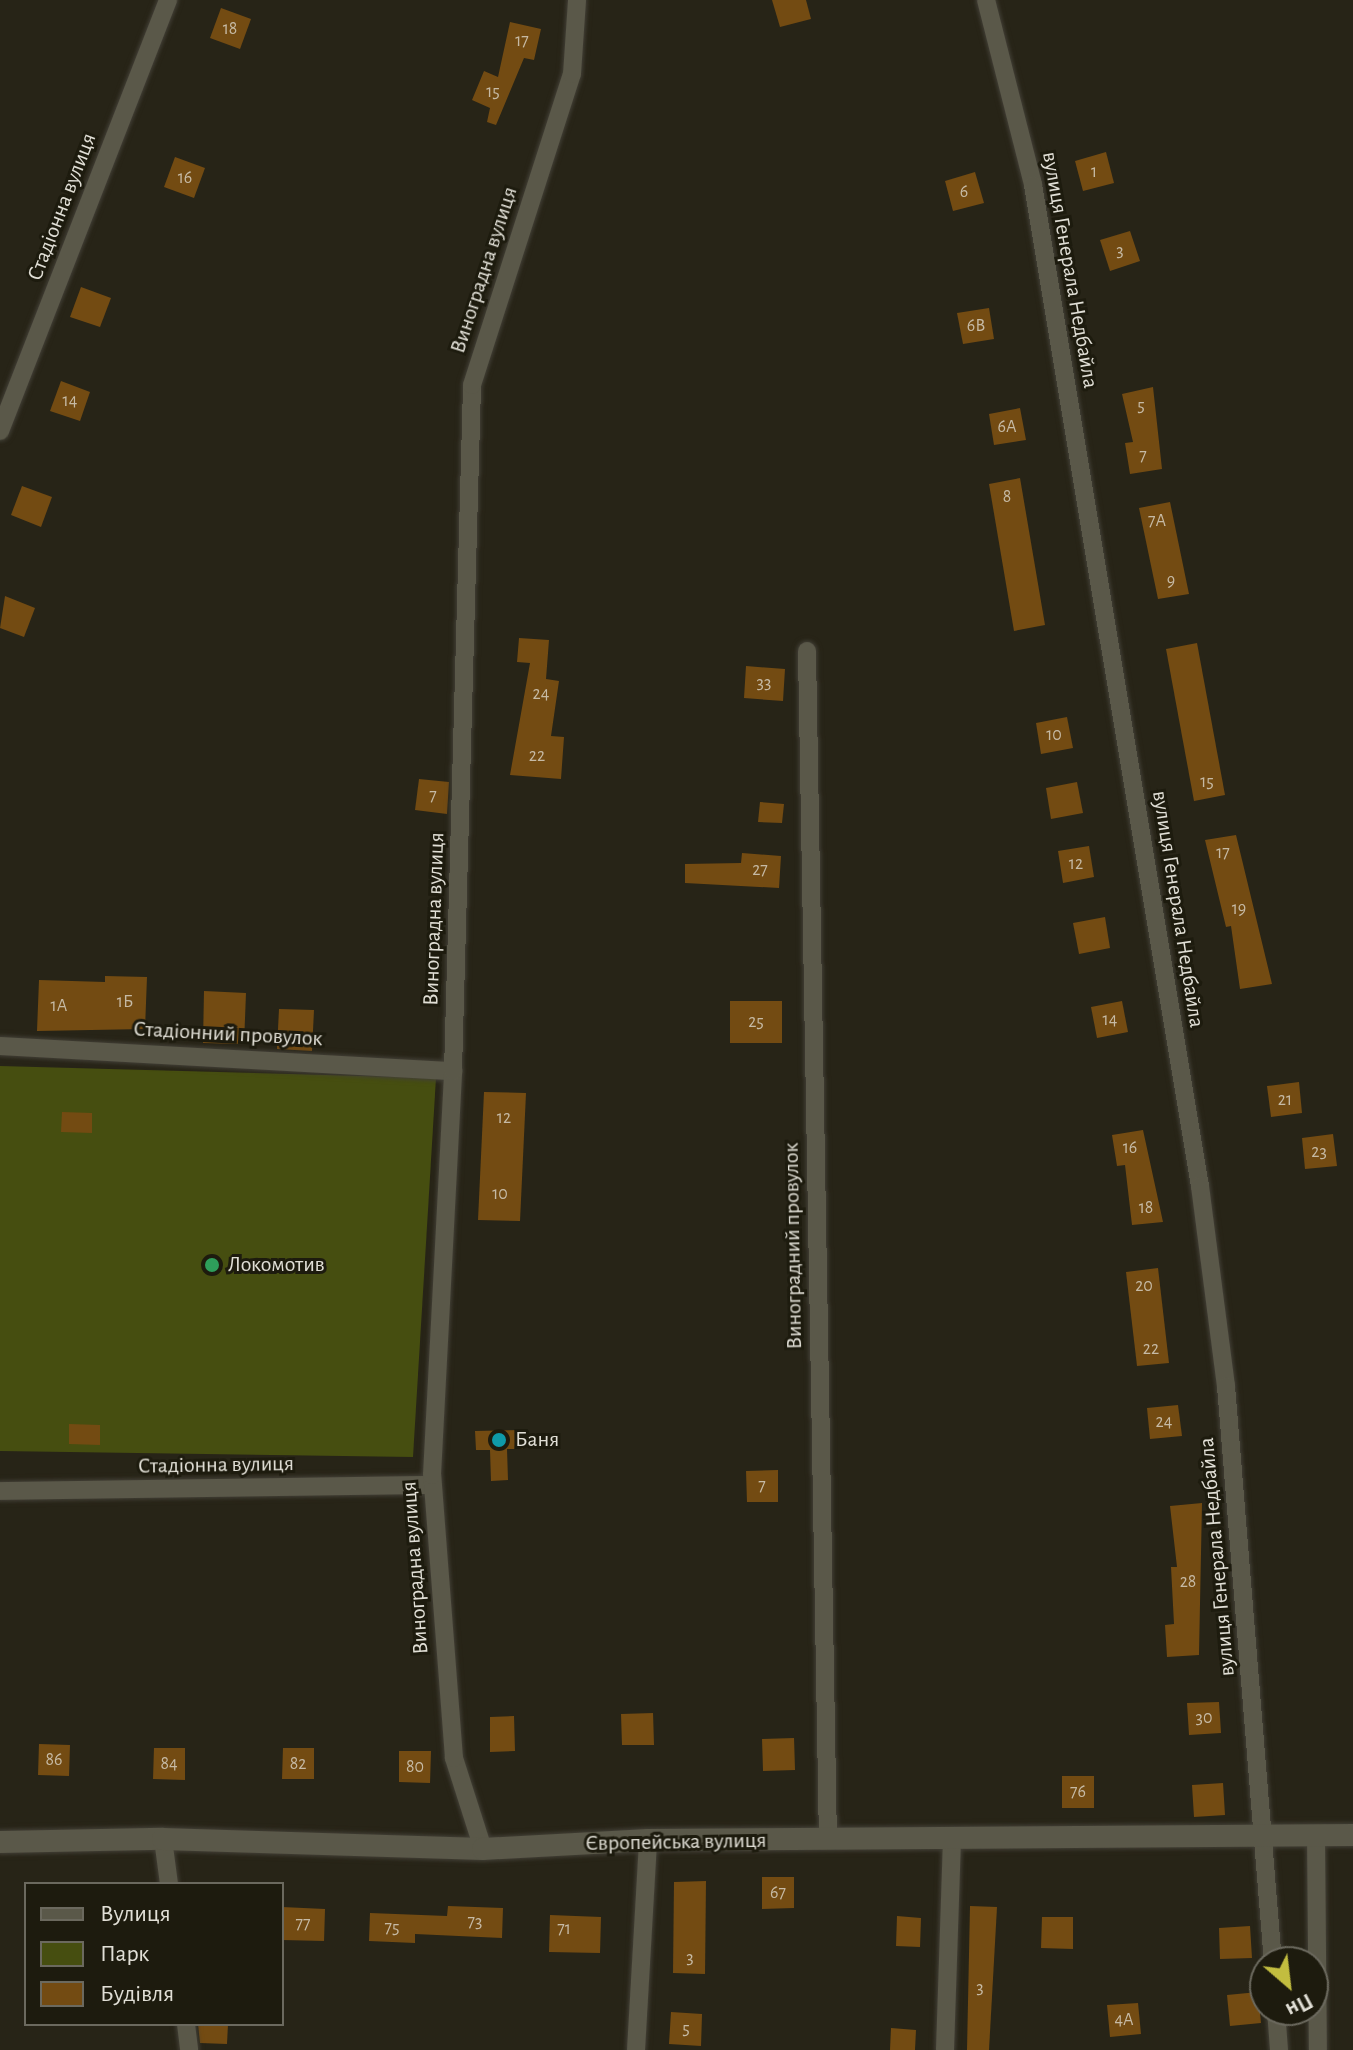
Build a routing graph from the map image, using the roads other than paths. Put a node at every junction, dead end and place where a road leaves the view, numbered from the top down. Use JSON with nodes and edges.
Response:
{"nodes":[{"id":1,"x":168,"y":0,"type":"edge"},
{"id":2,"x":577,"y":0,"type":"edge"},
{"id":3,"x":986,"y":0,"type":"edge"},
{"id":4,"x":0,"y":431,"type":"edge"},
{"id":5,"x":807,"y":651,"type":"dead end"},
{"id":6,"x":0,"y":1046,"type":"edge"},
{"id":7,"x":453,"y":1071,"type":"junction"},
{"id":8,"x":432,"y":1485,"type":"junction"},
{"id":9,"x":0,"y":1491,"type":"edge"},
{"id":10,"x":1264,"y":1835,"type":"junction"},
{"id":11,"x":1316,"y":1835,"type":"junction"},
{"id":12,"x":1353,"y":1835,"type":"edge"},
{"id":13,"x":163,"y":1839,"type":"junction"},
{"id":14,"x":952,"y":1839,"type":"junction"},
{"id":15,"x":648,"y":1840,"type":"junction"},
{"id":16,"x":828,"y":1840,"type":"junction"},
{"id":17,"x":0,"y":1842,"type":"edge"},
{"id":18,"x":483,"y":1849,"type":"junction"},
{"id":19,"x":169,"y":1882,"type":"edge"},
{"id":20,"x":1272,"y":1946,"type":"edge"},
{"id":21,"x":186,"y":2026,"type":"edge"},
{"id":22,"x":1277,"y":2026,"type":"edge"},
{"id":23,"x":189,"y":2050,"type":"edge"},
{"id":24,"x":636,"y":2050,"type":"edge"},
{"id":25,"x":945,"y":2050,"type":"edge"},
{"id":26,"x":1279,"y":2050,"type":"edge"},
{"id":27,"x":1318,"y":2050,"type":"edge"}],
"edges":[{"from":1,"to":4,"type":"street","name":"Стадіонна вулиця"},
{"from":2,"to":7,"type":"street","name":"Виноградна вулиця"},
{"from":3,"to":10,"type":"street","name":"вулиця Генерала Недбайла"},
{"from":5,"to":16,"type":"street","name":"Виноградний провулок"},
{"from":6,"to":7,"type":"street","name":"Стадіонний провулок"},
{"from":7,"to":8,"type":"street","name":"Виноградна вулиця"},
{"from":8,"to":9,"type":"street","name":"Стадіонна вулиця"},
{"from":8,"to":18,"type":"street","name":"Виноградна вулиця"},
{"from":10,"to":11,"type":"street","name":"Європейська вулиця"},
{"from":10,"to":14,"type":"street","name":"Європейська вулиця"},
{"from":10,"to":20,"type":"street","name":"вулиця Генерала Недбайла"},
{"from":11,"to":12,"type":"street","name":"Європейська вулиця"},
{"from":11,"to":27,"type":"street"},
{"from":13,"to":17,"type":"street","name":"Європейська вулиця"},
{"from":13,"to":18,"type":"street","name":"Європейська вулиця"},
{"from":13,"to":19,"type":"street"},
{"from":14,"to":16,"type":"street","name":"Європейська вулиця"},
{"from":14,"to":25,"type":"street"},
{"from":15,"to":16,"type":"street","name":"Європейська вулиця"},
{"from":15,"to":18,"type":"street","name":"Європейська вулиця"},
{"from":15,"to":24,"type":"street"},
{"from":21,"to":23,"type":"street"},
{"from":22,"to":26,"type":"street"}]}
